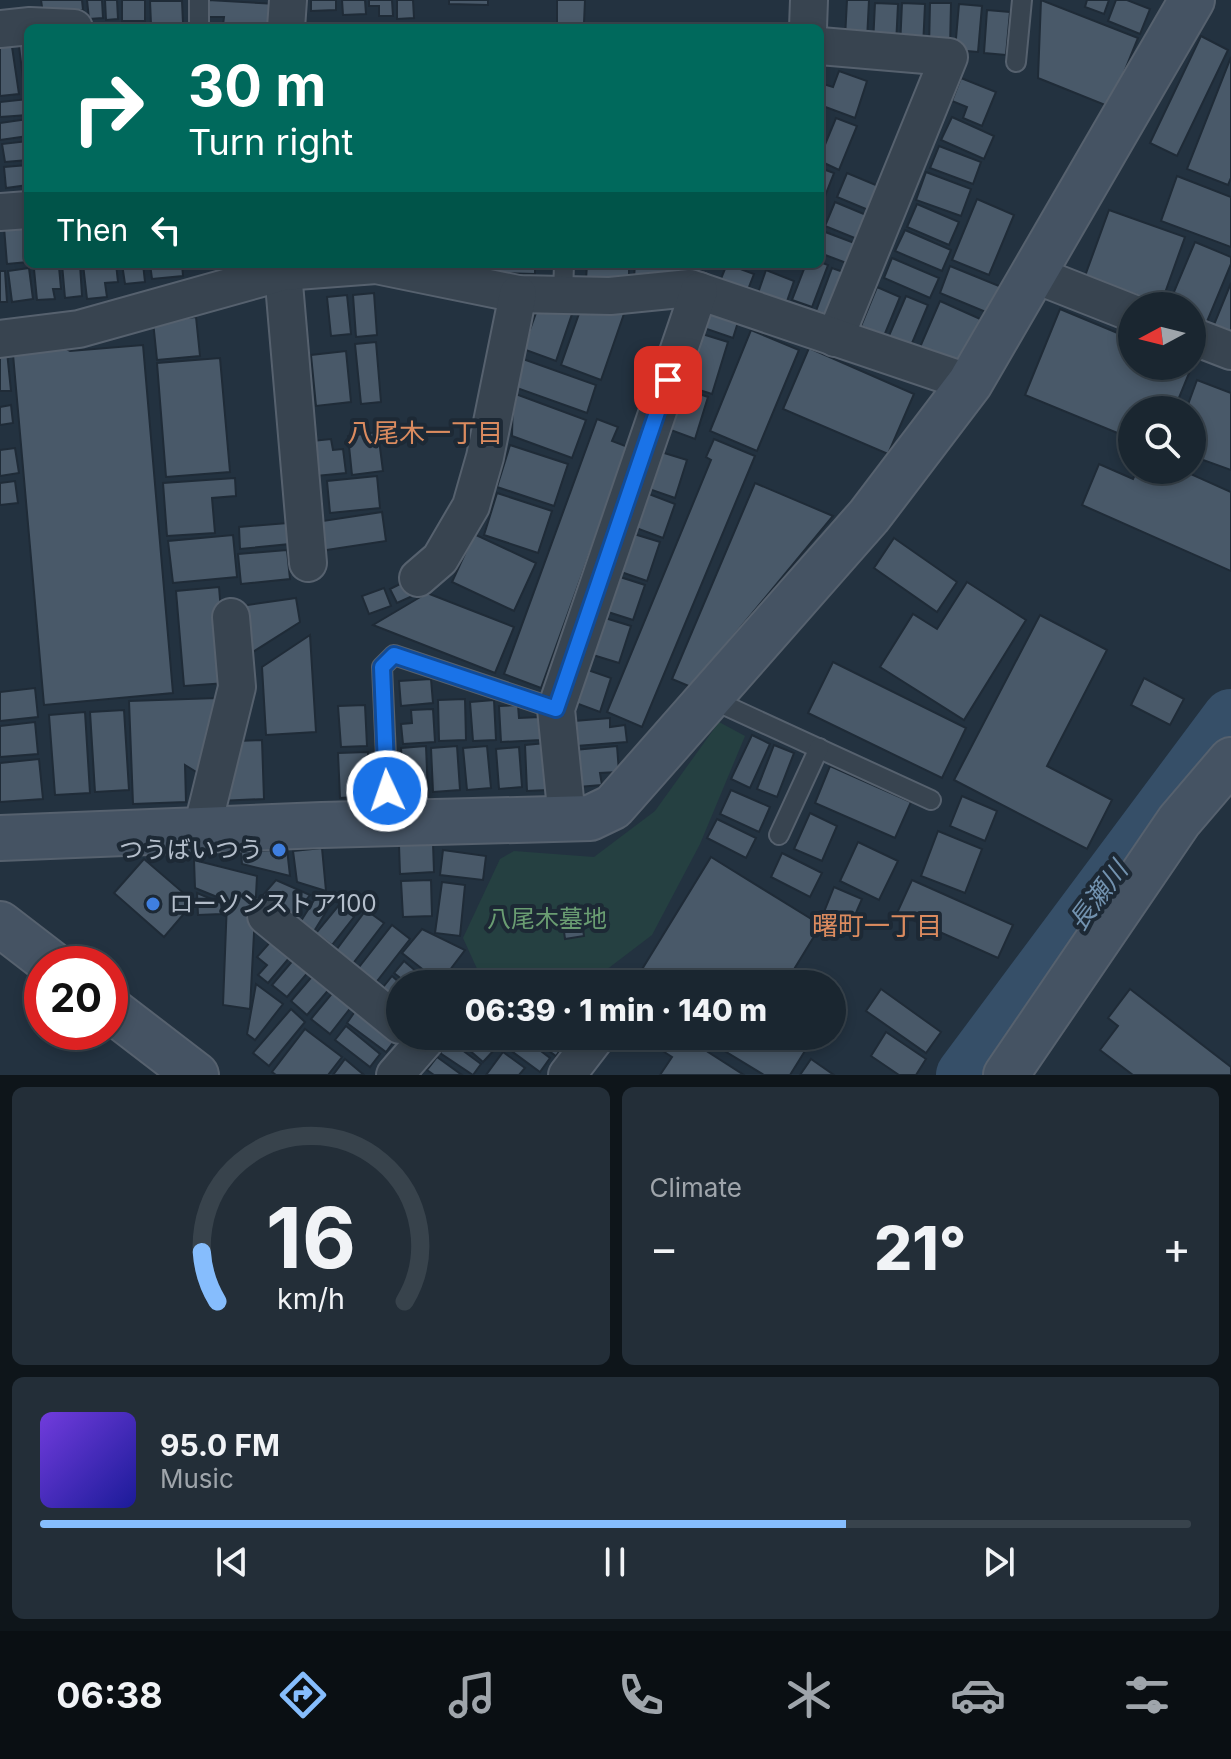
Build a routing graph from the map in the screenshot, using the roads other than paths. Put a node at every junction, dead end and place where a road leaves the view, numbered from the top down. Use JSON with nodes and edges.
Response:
{"nodes":[{"id":1,"x":199,"y":0,"type":"edge"},
{"id":2,"x":288,"y":0,"type":"edge"},
{"id":3,"x":809,"y":0,"type":"edge"},
{"id":4,"x":1022,"y":0,"type":"edge"},
{"id":5,"x":1192,"y":0,"type":"edge"},
{"id":6,"x":199,"y":24,"type":"edge"},
{"id":7,"x":286,"y":24,"type":"edge"},
{"id":8,"x":808,"y":24,"type":"edge"},
{"id":9,"x":24,"y":27,"type":"edge"},
{"id":10,"x":0,"y":29,"type":"edge"},
{"id":11,"x":824,"y":46,"type":"edge"},
{"id":12,"x":1016,"y":62,"type":"dead end"},
{"id":13,"x":24,"y":210,"type":"edge"},
{"id":14,"x":0,"y":212,"type":"edge"},
{"id":15,"x":336,"y":268,"type":"edge"},
{"id":16,"x":391,"y":268,"type":"edge"},
{"id":17,"x":283,"y":272,"type":"junction"},
{"id":18,"x":1033,"y":274,"type":"junction"},
{"id":19,"x":201,"y":280,"type":"edge"},
{"id":20,"x":563,"y":280,"type":"edge"},
{"id":21,"x":696,"y":281,"type":"edge"},
{"id":22,"x":518,"y":294,"type":"junction"},
{"id":23,"x":1118,"y":307,"type":"edge"},
{"id":24,"x":835,"y":338,"type":"junction"},
{"id":25,"x":0,"y":339,"type":"edge"},
{"id":26,"x":1206,"y":341,"type":"edge"},
{"id":27,"x":1231,"y":351,"type":"edge"},
{"id":28,"x":970,"y":383,"type":"junction"},
{"id":29,"x":308,"y":563,"type":"dead end"},
{"id":30,"x":418,"y":578,"type":"dead end"},
{"id":31,"x":231,"y":617,"type":"dead end"},
{"id":32,"x":709,"y":698,"type":"junction"},
{"id":33,"x":556,"y":709,"type":"junction"},
{"id":34,"x":819,"y":748,"type":"junction"},
{"id":35,"x":1231,"y":760,"type":"edge"},
{"id":36,"x":931,"y":800,"type":"dead end"},
{"id":37,"x":567,"y":819,"type":"junction"},
{"id":38,"x":389,"y":823,"type":"junction"},
{"id":39,"x":202,"y":829,"type":"junction"},
{"id":40,"x":779,"y":835,"type":"dead end"},
{"id":41,"x":0,"y":838,"type":"edge"},
{"id":42,"x":266,"y":916,"type":"dead end"},
{"id":43,"x":0,"y":924,"type":"edge"},
{"id":44,"x":29,"y":946,"type":"edge"},
{"id":45,"x":386,"y":1011,"type":"edge"},
{"id":46,"x":128,"y":1023,"type":"edge"},
{"id":47,"x":409,"y":1050,"type":"edge"},
{"id":48,"x":586,"y":1050,"type":"edge"},
{"id":49,"x":196,"y":1075,"type":"edge"},
{"id":50,"x":395,"y":1075,"type":"edge"},
{"id":51,"x":567,"y":1075,"type":"edge"},
{"id":52,"x":1006,"y":1075,"type":"edge"}],
"edges":[{"from":1,"to":6,"type":"lane"},
{"from":2,"to":7,"type":"street"},
{"from":3,"to":8,"type":"street"},
{"from":4,"to":12,"type":"lane"},
{"from":5,"to":18,"type":"street"},
{"from":9,"to":10,"type":"street"},
{"from":11,"to":24,"type":"street"},
{"from":13,"to":14,"type":"street"},
{"from":15,"to":17,"type":"street"},
{"from":16,"to":22,"type":"street"},
{"from":17,"to":19,"type":"street"},
{"from":17,"to":29,"type":"street"},
{"from":18,"to":23,"type":"street"},
{"from":18,"to":28,"type":"street"},
{"from":19,"to":25,"type":"street"},
{"from":20,"to":21,"type":"street"},
{"from":20,"to":22,"type":"street"},
{"from":21,"to":24,"type":"street"},
{"from":21,"to":33,"type":"street"},
{"from":22,"to":30,"type":"street"},
{"from":24,"to":28,"type":"street"},
{"from":26,"to":27,"type":"street"},
{"from":28,"to":32,"type":"street"},
{"from":31,"to":39,"type":"street"},
{"from":32,"to":34,"type":"lane"},
{"from":32,"to":37,"type":"street"},
{"from":33,"to":37,"type":"street"},
{"from":33,"to":38,"type":"lane"},
{"from":34,"to":36,"type":"lane"},
{"from":34,"to":40,"type":"lane"},
{"from":35,"to":52,"type":"street"},
{"from":37,"to":38,"type":"street"},
{"from":38,"to":39,"type":"street"},
{"from":39,"to":41,"type":"street"},
{"from":42,"to":45,"type":"street"},
{"from":43,"to":44,"type":"street"},
{"from":46,"to":49,"type":"street"},
{"from":47,"to":50,"type":"street"},
{"from":48,"to":51,"type":"street"}]}
